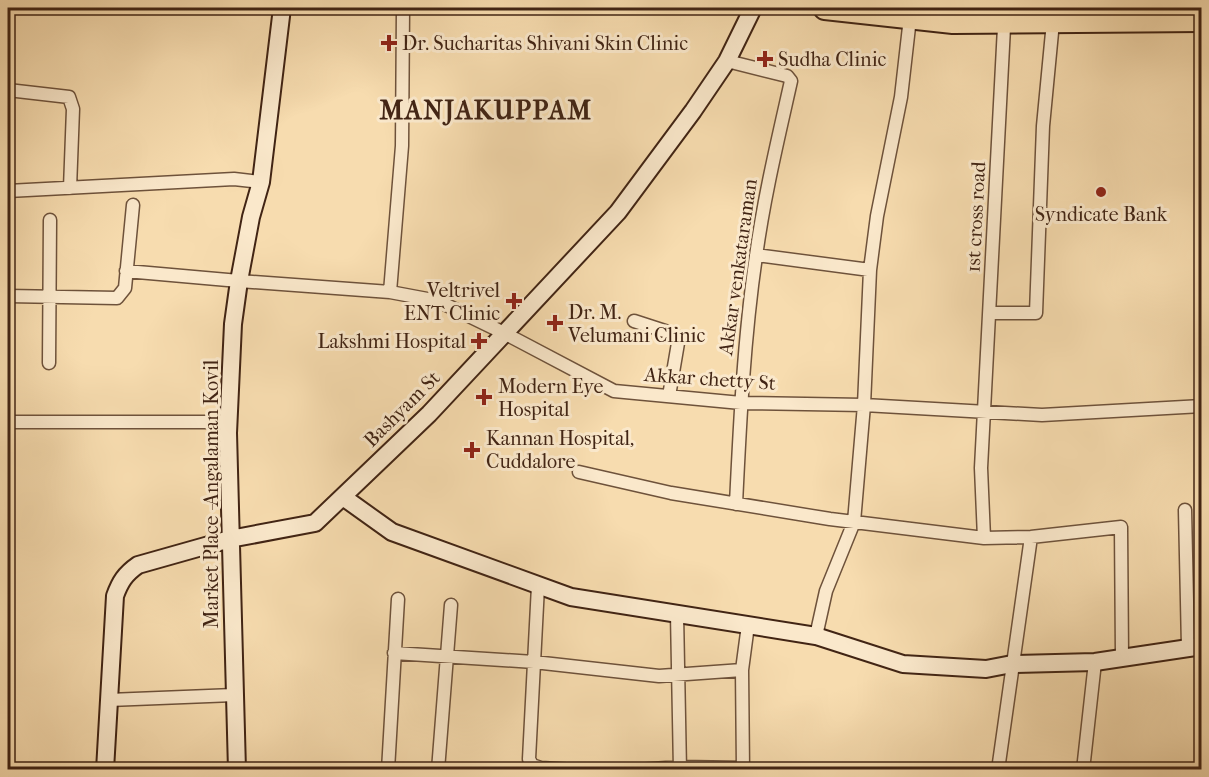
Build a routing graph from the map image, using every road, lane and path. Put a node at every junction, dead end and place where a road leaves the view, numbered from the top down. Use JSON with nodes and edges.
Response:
{"nodes":[{"id":1,"x":282,"y":8,"type":"edge"},
{"id":2,"x":403,"y":8,"type":"edge"},
{"id":3,"x":753,"y":8,"type":"edge"},
{"id":4,"x":825,"y":8,"type":"edge"},
{"id":5,"x":901,"y":14,"type":"edge"},
{"id":6,"x":1148,"y":14,"type":"edge"},
{"id":7,"x":1005,"y":15,"type":"edge"},
{"id":8,"x":1202,"y":20,"type":"edge"},
{"id":9,"x":1053,"y":22,"type":"junction"},
{"id":10,"x":727,"y":61,"type":"junction"},
{"id":11,"x":8,"y":90,"type":"edge"},
{"id":12,"x":261,"y":182,"type":"junction"},
{"id":13,"x":70,"y":188,"type":"junction"},
{"id":14,"x":8,"y":191,"type":"edge"},
{"id":15,"x":133,"y":205,"type":"dead end"},
{"id":16,"x":50,"y":220,"type":"dead end"},
{"id":17,"x":756,"y":255,"type":"junction"},
{"id":18,"x":126,"y":270,"type":"junction"},
{"id":19,"x":870,"y":270,"type":"junction"},
{"id":20,"x":239,"y":281,"type":"junction"},
{"id":21,"x":390,"y":292,"type":"junction"},
{"id":22,"x":8,"y":296,"type":"edge"},
{"id":23,"x":49,"y":297,"type":"junction"},
{"id":24,"x":990,"y":313,"type":"junction"},
{"id":25,"x":634,"y":321,"type":"dead end"},
{"id":26,"x":504,"y":333,"type":"junction"},
{"id":27,"x":49,"y":363,"type":"dead end"},
{"id":28,"x":669,"y":396,"type":"junction"},
{"id":29,"x":741,"y":403,"type":"junction"},
{"id":30,"x":864,"y":405,"type":"junction"},
{"id":31,"x":1202,"y":406,"type":"edge"},
{"id":32,"x":985,"y":413,"type":"junction"},
{"id":33,"x":8,"y":422,"type":"edge"},
{"id":34,"x":228,"y":422,"type":"junction"},
{"id":35,"x":579,"y":472,"type":"dead end"},
{"id":36,"x":343,"y":497,"type":"junction"},
{"id":37,"x":736,"y":504,"type":"junction"},
{"id":38,"x":1185,"y":510,"type":"dead end"},
{"id":39,"x":854,"y":522,"type":"junction"},
{"id":40,"x":1031,"y":537,"type":"junction"},
{"id":41,"x":984,"y":538,"type":"junction"},
{"id":42,"x":230,"y":539,"type":"junction"},
{"id":43,"x":538,"y":586,"type":"junction"},
{"id":44,"x":398,"y":599,"type":"dead end"},
{"id":45,"x":451,"y":605,"type":"dead end"},
{"id":46,"x":677,"y":614,"type":"junction"},
{"id":47,"x":748,"y":625,"type":"junction"},
{"id":48,"x":816,"y":636,"type":"junction"},
{"id":49,"x":1195,"y":647,"type":"edge"},
{"id":50,"x":394,"y":653,"type":"junction"},
{"id":51,"x":446,"y":657,"type":"junction"},
{"id":52,"x":1122,"y":657,"type":"junction"},
{"id":53,"x":534,"y":662,"type":"junction"},
{"id":54,"x":1095,"y":662,"type":"junction"},
{"id":55,"x":1012,"y":664,"type":"junction"},
{"id":56,"x":742,"y":670,"type":"junction"},
{"id":57,"x":678,"y":674,"type":"junction"},
{"id":58,"x":234,"y":695,"type":"junction"},
{"id":59,"x":109,"y":700,"type":"junction"},
{"id":60,"x":680,"y":768,"type":"edge"},
{"id":61,"x":743,"y":769,"type":"edge"},
{"id":62,"x":105,"y":770,"type":"edge"},
{"id":63,"x":237,"y":770,"type":"edge"},
{"id":64,"x":388,"y":770,"type":"edge"},
{"id":65,"x":438,"y":770,"type":"edge"},
{"id":66,"x":575,"y":770,"type":"edge"},
{"id":67,"x":638,"y":770,"type":"edge"},
{"id":68,"x":998,"y":770,"type":"edge"},
{"id":69,"x":1083,"y":770,"type":"edge"}],
"edges":[{"from":1,"to":12,"type":"street","name":"Market Place -Angalaman Kovil"},
{"from":2,"to":21,"type":"street"},
{"from":3,"to":10,"type":"street","name":"Bashyam St"},
{"from":4,"to":5,"type":"highway"},
{"from":5,"to":7,"type":"highway"},
{"from":5,"to":19,"type":"street"},
{"from":6,"to":8,"type":"highway"},
{"from":6,"to":9,"type":"highway"},
{"from":7,"to":9,"type":"highway"},
{"from":7,"to":24,"type":"street","name":"1st cross road"},
{"from":9,"to":24,"type":"street"},
{"from":10,"to":17,"type":"street","name":"Akkar venkataraman"},
{"from":10,"to":26,"type":"street","name":"Bashyam St"},
{"from":11,"to":13,"type":"street"},
{"from":12,"to":13,"type":"street"},
{"from":12,"to":20,"type":"street","name":"Market Place -Angalaman Kovil"},
{"from":13,"to":14,"type":"street"},
{"from":15,"to":18,"type":"street"},
{"from":16,"to":23,"type":"street"},
{"from":17,"to":19,"type":"street"},
{"from":17,"to":29,"type":"street","name":"Akkar venkataraman"},
{"from":18,"to":20,"type":"street","name":"Akkar chetty St"},
{"from":18,"to":23,"type":"street"},
{"from":19,"to":30,"type":"street"},
{"from":20,"to":21,"type":"street","name":"Akkar chetty St"},
{"from":20,"to":34,"type":"street","name":"Market Place -Angalaman Kovil"},
{"from":21,"to":26,"type":"street","name":"Akkar chetty St"},
{"from":22,"to":23,"type":"street"},
{"from":23,"to":27,"type":"street"},
{"from":24,"to":32,"type":"street","name":"1st cross road"},
{"from":25,"to":28,"type":"street"},
{"from":26,"to":28,"type":"street","name":"Akkar chetty St"},
{"from":26,"to":36,"type":"street","name":"Bashyam St"},
{"from":28,"to":29,"type":"street","name":"Akkar chetty St"},
{"from":29,"to":30,"type":"street","name":"Akkar chetty St"},
{"from":29,"to":37,"type":"street","name":"Akkar venkataraman"},
{"from":30,"to":32,"type":"street","name":"Akkar chetty St"},
{"from":30,"to":39,"type":"street"},
{"from":31,"to":32,"type":"street","name":"Akkar chetty St"},
{"from":32,"to":41,"type":"street","name":"1st cross road"},
{"from":33,"to":34,"type":"street"},
{"from":34,"to":42,"type":"street","name":"Market Place -Angalaman Kovil"},
{"from":35,"to":37,"type":"street"},
{"from":36,"to":42,"type":"street","name":"Bashyam St"},
{"from":36,"to":43,"type":"street"},
{"from":37,"to":39,"type":"street"},
{"from":38,"to":49,"type":"street"},
{"from":39,"to":41,"type":"street"},
{"from":39,"to":48,"type":"street"},
{"from":40,"to":41,"type":"street"},
{"from":40,"to":52,"type":"street"},
{"from":40,"to":55,"type":"street"},
{"from":42,"to":58,"type":"street","name":"Market Place -Angalaman Kovil"},
{"from":42,"to":59,"type":"street","name":"Bashyam St"},
{"from":43,"to":46,"type":"street"},
{"from":43,"to":53,"type":"street"},
{"from":44,"to":50,"type":"street"},
{"from":45,"to":51,"type":"street"},
{"from":46,"to":47,"type":"street"},
{"from":46,"to":57,"type":"street"},
{"from":47,"to":48,"type":"street"},
{"from":47,"to":56,"type":"street"},
{"from":48,"to":55,"type":"street"},
{"from":49,"to":52,"type":"street"},
{"from":50,"to":51,"type":"street"},
{"from":50,"to":64,"type":"street"},
{"from":51,"to":53,"type":"street"},
{"from":51,"to":65,"type":"street"},
{"from":52,"to":54,"type":"street"},
{"from":53,"to":57,"type":"street"},
{"from":53,"to":66,"type":"street"},
{"from":54,"to":55,"type":"street"},
{"from":54,"to":69,"type":"street"},
{"from":55,"to":68,"type":"street"},
{"from":56,"to":57,"type":"street"},
{"from":56,"to":61,"type":"street"},
{"from":57,"to":60,"type":"street"},
{"from":58,"to":59,"type":"street"},
{"from":58,"to":63,"type":"street","name":"Market Place -Angalaman Kovil"},
{"from":59,"to":62,"type":"street","name":"Bashyam St"},
{"from":60,"to":61,"type":"street"},
{"from":60,"to":67,"type":"street"}]}
